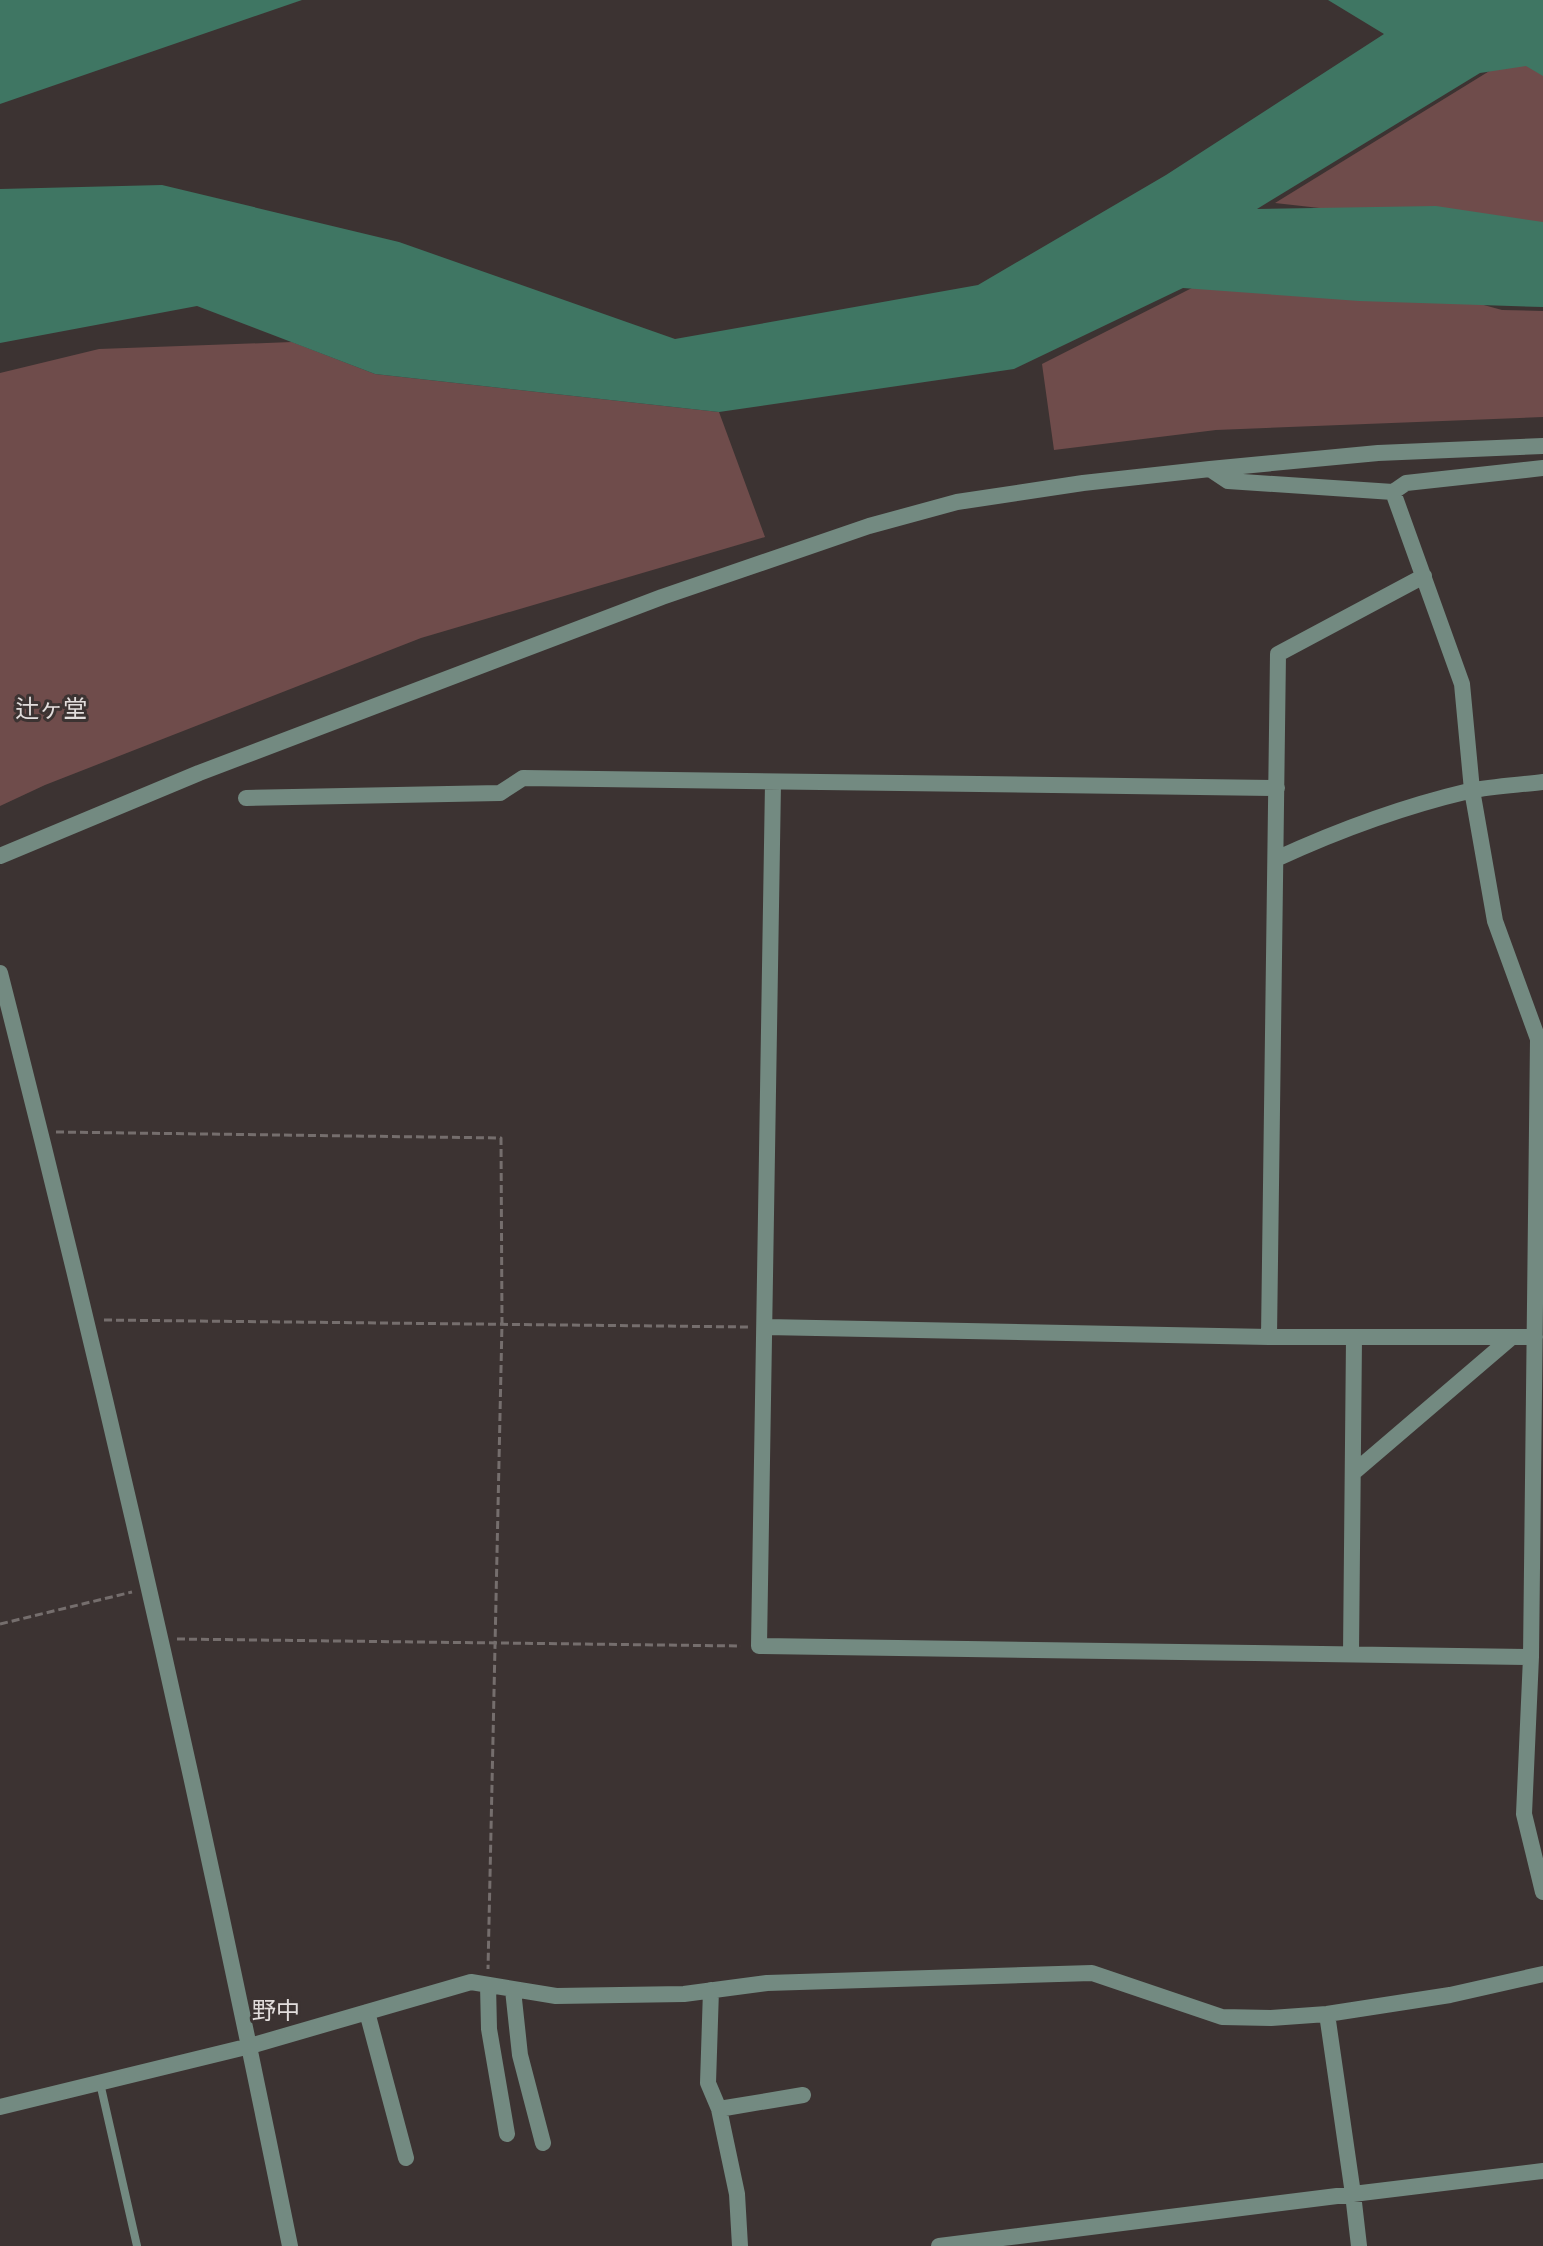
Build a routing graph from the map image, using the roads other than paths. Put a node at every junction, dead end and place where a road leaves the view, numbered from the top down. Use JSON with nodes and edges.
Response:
{"nodes":[{"id":1,"x":1543,"y":446,"type":"edge"},
{"id":2,"x":1543,"y":468,"type":"edge"},
{"id":3,"x":1210,"y":469,"type":"junction"},
{"id":4,"x":1393,"y":492,"type":"junction"},
{"id":5,"x":1424,"y":576,"type":"junction"},
{"id":6,"x":1543,"y":782,"type":"edge"},
{"id":7,"x":773,"y":783,"type":"junction"},
{"id":8,"x":1277,"y":788,"type":"junction"},
{"id":9,"x":1472,"y":790,"type":"junction"},
{"id":10,"x":246,"y":798,"type":"dead end"},
{"id":11,"x":0,"y":856,"type":"edge"},
{"id":12,"x":1276,"y":859,"type":"junction"},
{"id":13,"x":0,"y":973,"type":"edge"},
{"id":14,"x":1541,"y":1039,"type":"edge"},
{"id":15,"x":766,"y":1327,"type":"junction"},
{"id":16,"x":1269,"y":1337,"type":"junction"},
{"id":17,"x":1512,"y":1337,"type":"junction"},
{"id":18,"x":1535,"y":1337,"type":"junction"},
{"id":19,"x":1354,"y":1338,"type":"junction"},
{"id":20,"x":1353,"y":1473,"type":"junction"},
{"id":21,"x":1536,"y":1587,"type":"edge"},
{"id":22,"x":1351,"y":1654,"type":"junction"},
{"id":23,"x":1531,"y":1657,"type":"junction"},
{"id":24,"x":1543,"y":1892,"type":"edge"},
{"id":25,"x":1543,"y":1974,"type":"edge"},
{"id":26,"x":488,"y":1985,"type":"junction"},
{"id":27,"x":513,"y":1990,"type":"junction"},
{"id":28,"x":711,"y":1990,"type":"junction"},
{"id":29,"x":367,"y":2012,"type":"junction"},
{"id":30,"x":1327,"y":2014,"type":"junction"},
{"id":31,"x":250,"y":2046,"type":"junction"},
{"id":32,"x":100,"y":2083,"type":"junction"},
{"id":33,"x":803,"y":2095,"type":"dead end"},
{"id":34,"x":0,"y":2107,"type":"edge"},
{"id":35,"x":719,"y":2109,"type":"junction"},
{"id":36,"x":507,"y":2134,"type":"dead end"},
{"id":37,"x":543,"y":2143,"type":"dead end"},
{"id":38,"x":406,"y":2158,"type":"dead end"},
{"id":39,"x":1543,"y":2171,"type":"edge"},
{"id":40,"x":1353,"y":2194,"type":"junction"},
{"id":41,"x":137,"y":2246,"type":"edge"},
{"id":42,"x":290,"y":2246,"type":"edge"},
{"id":43,"x":740,"y":2246,"type":"edge"},
{"id":44,"x":939,"y":2246,"type":"edge"},
{"id":45,"x":1359,"y":2246,"type":"edge"}],
"edges":[{"from":1,"to":3,"type":"street"},
{"from":2,"to":4,"type":"street"},
{"from":3,"to":4,"type":"street"},
{"from":3,"to":11,"type":"street"},
{"from":4,"to":5,"type":"street"},
{"from":5,"to":8,"type":"street"},
{"from":5,"to":9,"type":"street"},
{"from":6,"to":9,"type":"street"},
{"from":7,"to":8,"type":"street"},
{"from":7,"to":10,"type":"street"},
{"from":7,"to":15,"type":"street"},
{"from":8,"to":12,"type":"street"},
{"from":9,"to":12,"type":"street"},
{"from":9,"to":14,"type":"street"},
{"from":12,"to":16,"type":"street"},
{"from":13,"to":31,"type":"street"},
{"from":14,"to":18,"type":"street"},
{"from":15,"to":16,"type":"street"},
{"from":15,"to":22,"type":"street"},
{"from":16,"to":19,"type":"street"},
{"from":17,"to":18,"type":"street"},
{"from":17,"to":19,"type":"street"},
{"from":17,"to":20,"type":"street"},
{"from":18,"to":21,"type":"street"},
{"from":19,"to":20,"type":"street"},
{"from":20,"to":22,"type":"street"},
{"from":21,"to":23,"type":"street"},
{"from":22,"to":23,"type":"street"},
{"from":23,"to":24,"type":"street"},
{"from":25,"to":30,"type":"street"},
{"from":26,"to":27,"type":"street"},
{"from":26,"to":29,"type":"street"},
{"from":26,"to":36,"type":"street"},
{"from":27,"to":28,"type":"street"},
{"from":27,"to":37,"type":"street"},
{"from":28,"to":30,"type":"street"},
{"from":28,"to":35,"type":"street"},
{"from":29,"to":31,"type":"street"},
{"from":29,"to":38,"type":"street"},
{"from":30,"to":40,"type":"street"},
{"from":31,"to":32,"type":"street"},
{"from":31,"to":42,"type":"street"},
{"from":32,"to":34,"type":"street"},
{"from":32,"to":41,"type":"lane"},
{"from":33,"to":35,"type":"street"},
{"from":35,"to":43,"type":"street"},
{"from":39,"to":40,"type":"street"},
{"from":40,"to":44,"type":"street"},
{"from":40,"to":45,"type":"street"}]}
